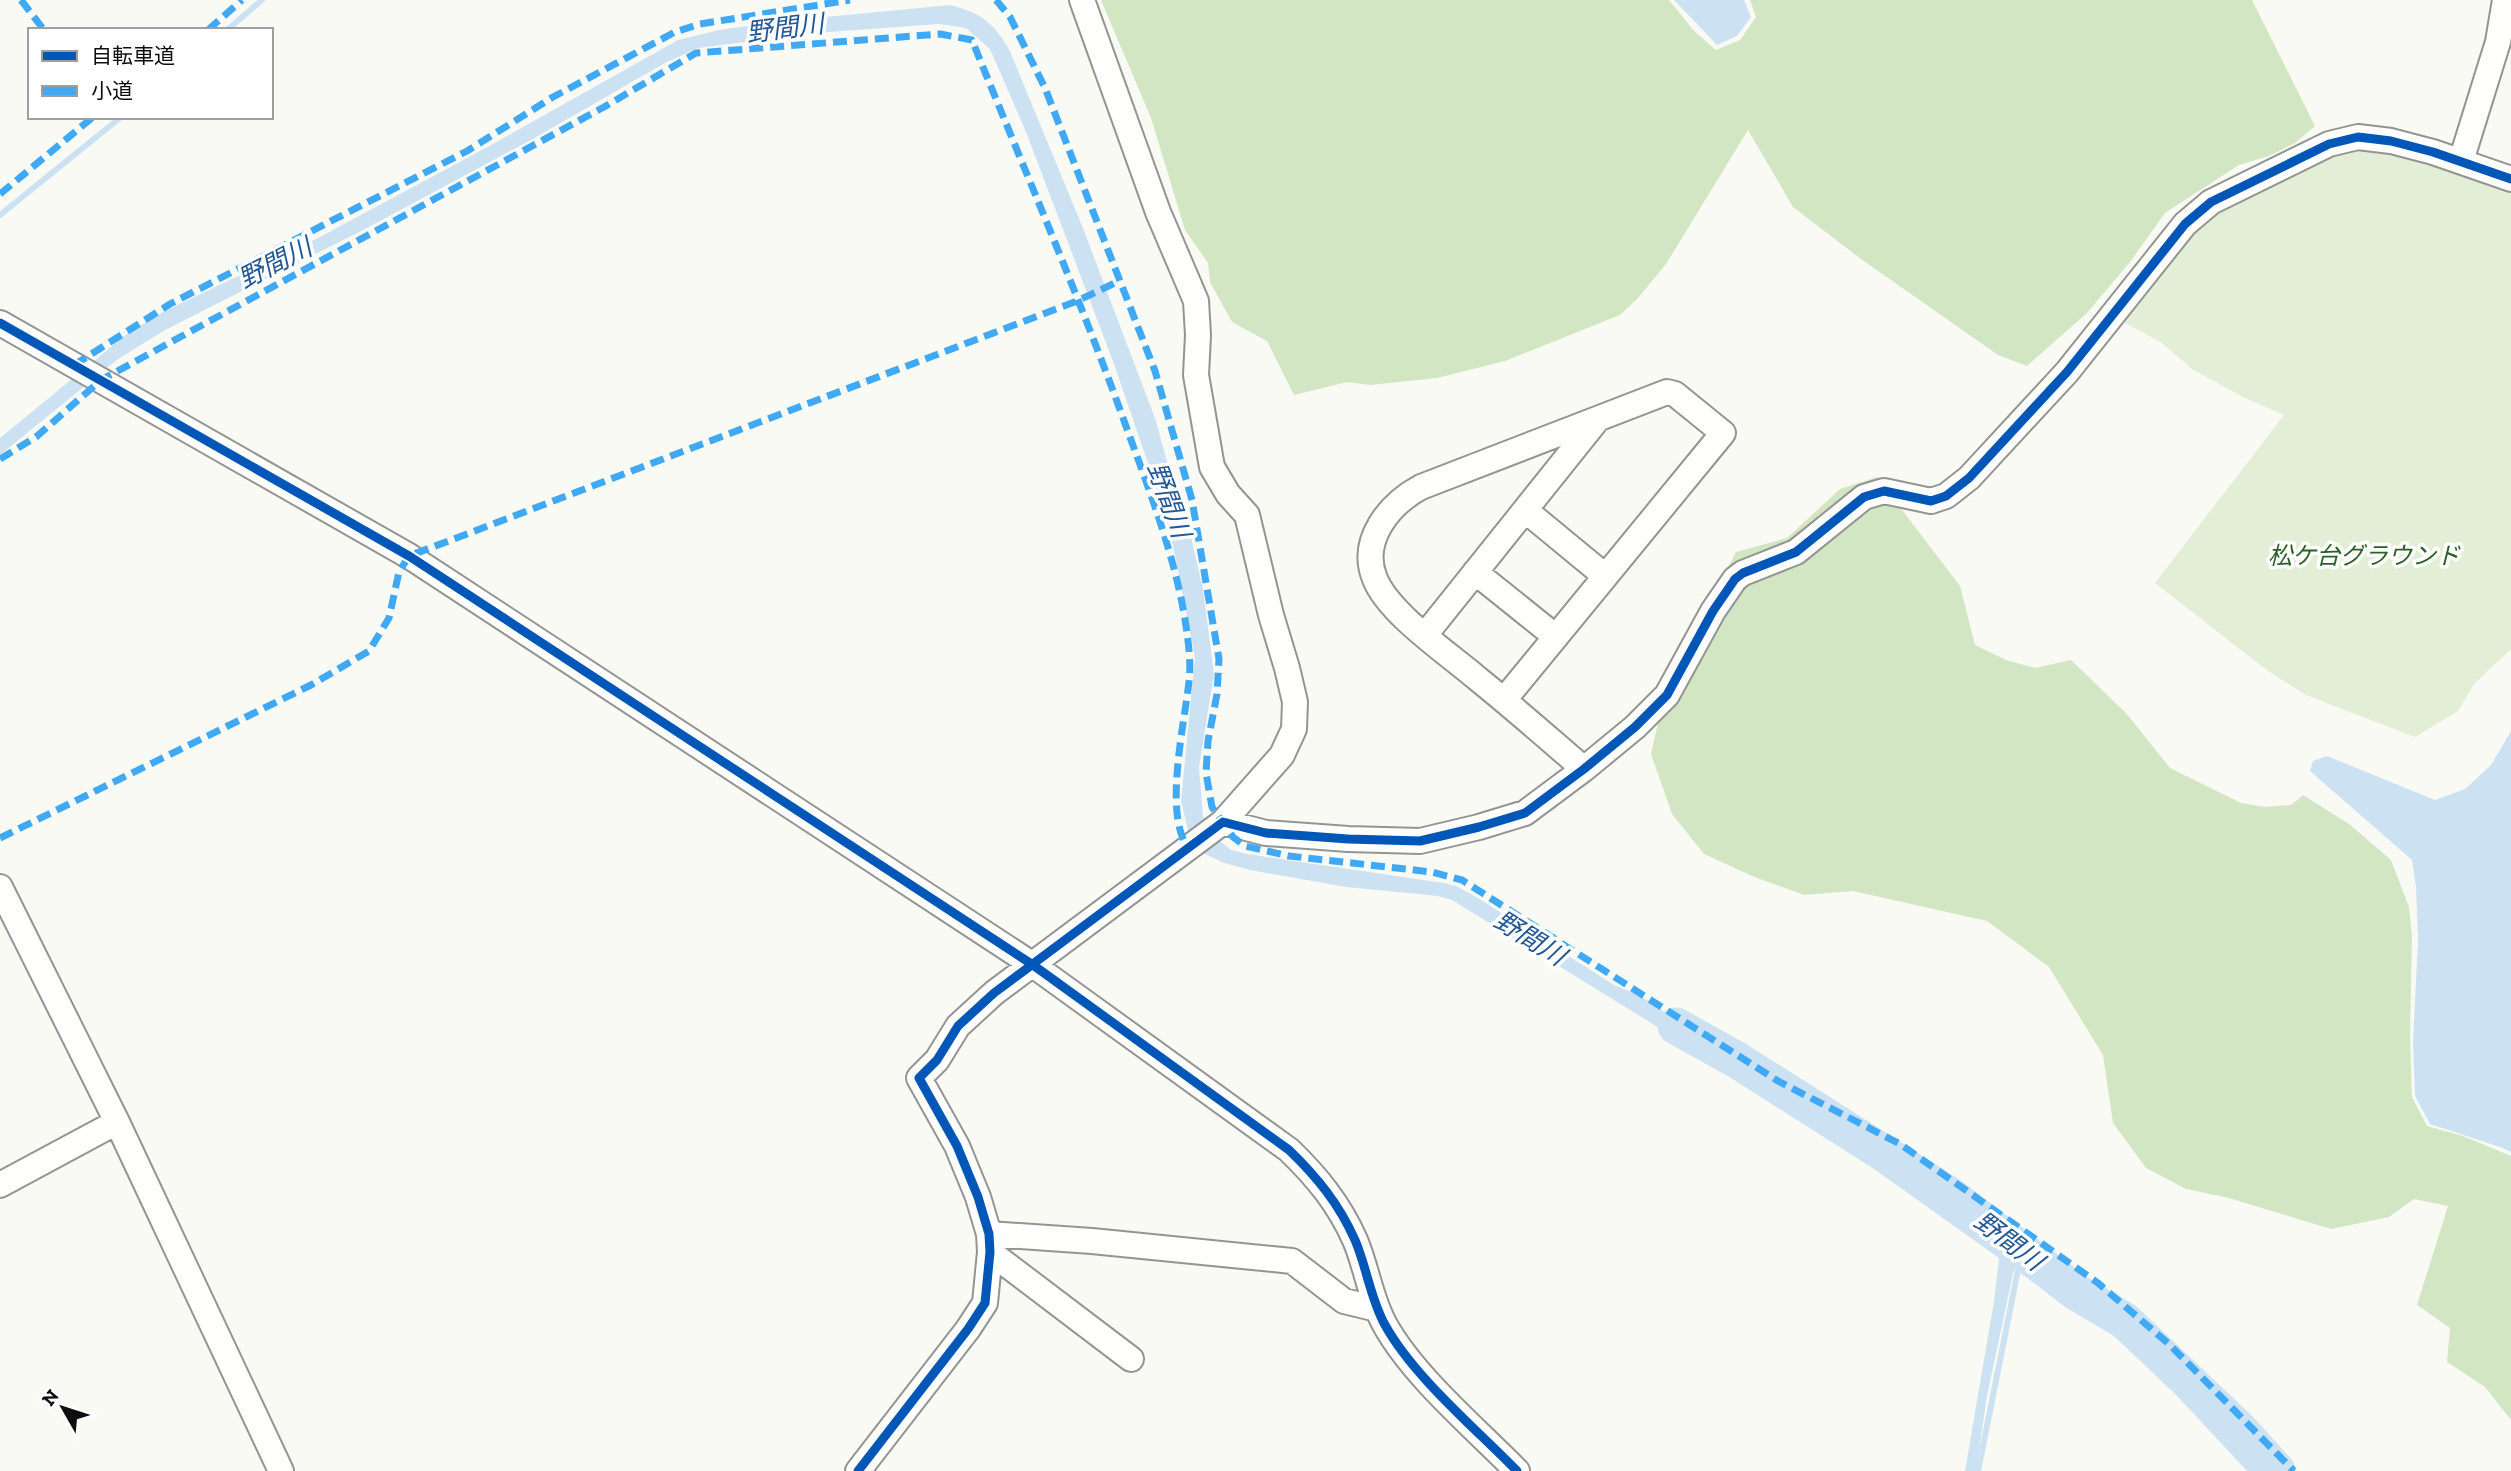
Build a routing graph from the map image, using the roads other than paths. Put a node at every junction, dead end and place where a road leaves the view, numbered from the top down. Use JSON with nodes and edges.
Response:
{"nodes":[{"id":1,"x":1082,"y":0,"type":"edge"},
{"id":2,"x":2505,"y":0,"type":"edge"},
{"id":3,"x":2461,"y":161,"type":"junction"},
{"id":4,"x":2511,"y":179,"type":"edge"},
{"id":5,"x":0,"y":323,"type":"edge"},
{"id":6,"x":1598,"y":419,"type":"junction"},
{"id":7,"x":1525,"y":510,"type":"junction"},
{"id":8,"x":1475,"y":572,"type":"junction"},
{"id":9,"x":1605,"y":576,"type":"junction"},
{"id":10,"x":1425,"y":635,"type":"junction"},
{"id":11,"x":1556,"y":637,"type":"junction"},
{"id":12,"x":1504,"y":700,"type":"junction"},
{"id":13,"x":1584,"y":769,"type":"junction"},
{"id":14,"x":1223,"y":822,"type":"junction"},
{"id":15,"x":0,"y":887,"type":"edge"},
{"id":16,"x":1033,"y":965,"type":"junction"},
{"id":17,"x":117,"y":1122,"type":"junction"},
{"id":18,"x":0,"y":1185,"type":"edge"},
{"id":19,"x":990,"y":1243,"type":"junction"},
{"id":20,"x":1377,"y":1308,"type":"junction"},
{"id":21,"x":1131,"y":1359,"type":"dead end"},
{"id":22,"x":281,"y":1471,"type":"edge"},
{"id":23,"x":858,"y":1471,"type":"edge"},
{"id":24,"x":1517,"y":1471,"type":"edge"}],
"edges":[{"from":1,"to":14,"type":"street"},
{"from":2,"to":3,"type":"street"},
{"from":3,"to":4,"type":"street"},
{"from":3,"to":13,"type":"street"},
{"from":5,"to":16,"type":"street"},
{"from":6,"to":7,"type":"street"},
{"from":6,"to":9,"type":"street"},
{"from":6,"to":10,"type":"street"},
{"from":7,"to":8,"type":"street"},
{"from":7,"to":9,"type":"street"},
{"from":8,"to":10,"type":"street"},
{"from":8,"to":11,"type":"street"},
{"from":9,"to":11,"type":"street"},
{"from":10,"to":12,"type":"street"},
{"from":11,"to":12,"type":"street"},
{"from":12,"to":13,"type":"street"},
{"from":13,"to":14,"type":"street"},
{"from":14,"to":16,"type":"street"},
{"from":15,"to":17,"type":"street"},
{"from":16,"to":19,"type":"street"},
{"from":16,"to":20,"type":"street"},
{"from":17,"to":18,"type":"street"},
{"from":17,"to":22,"type":"street"},
{"from":19,"to":20,"type":"street"},
{"from":19,"to":21,"type":"street"},
{"from":19,"to":23,"type":"street"},
{"from":20,"to":24,"type":"street"}]}
